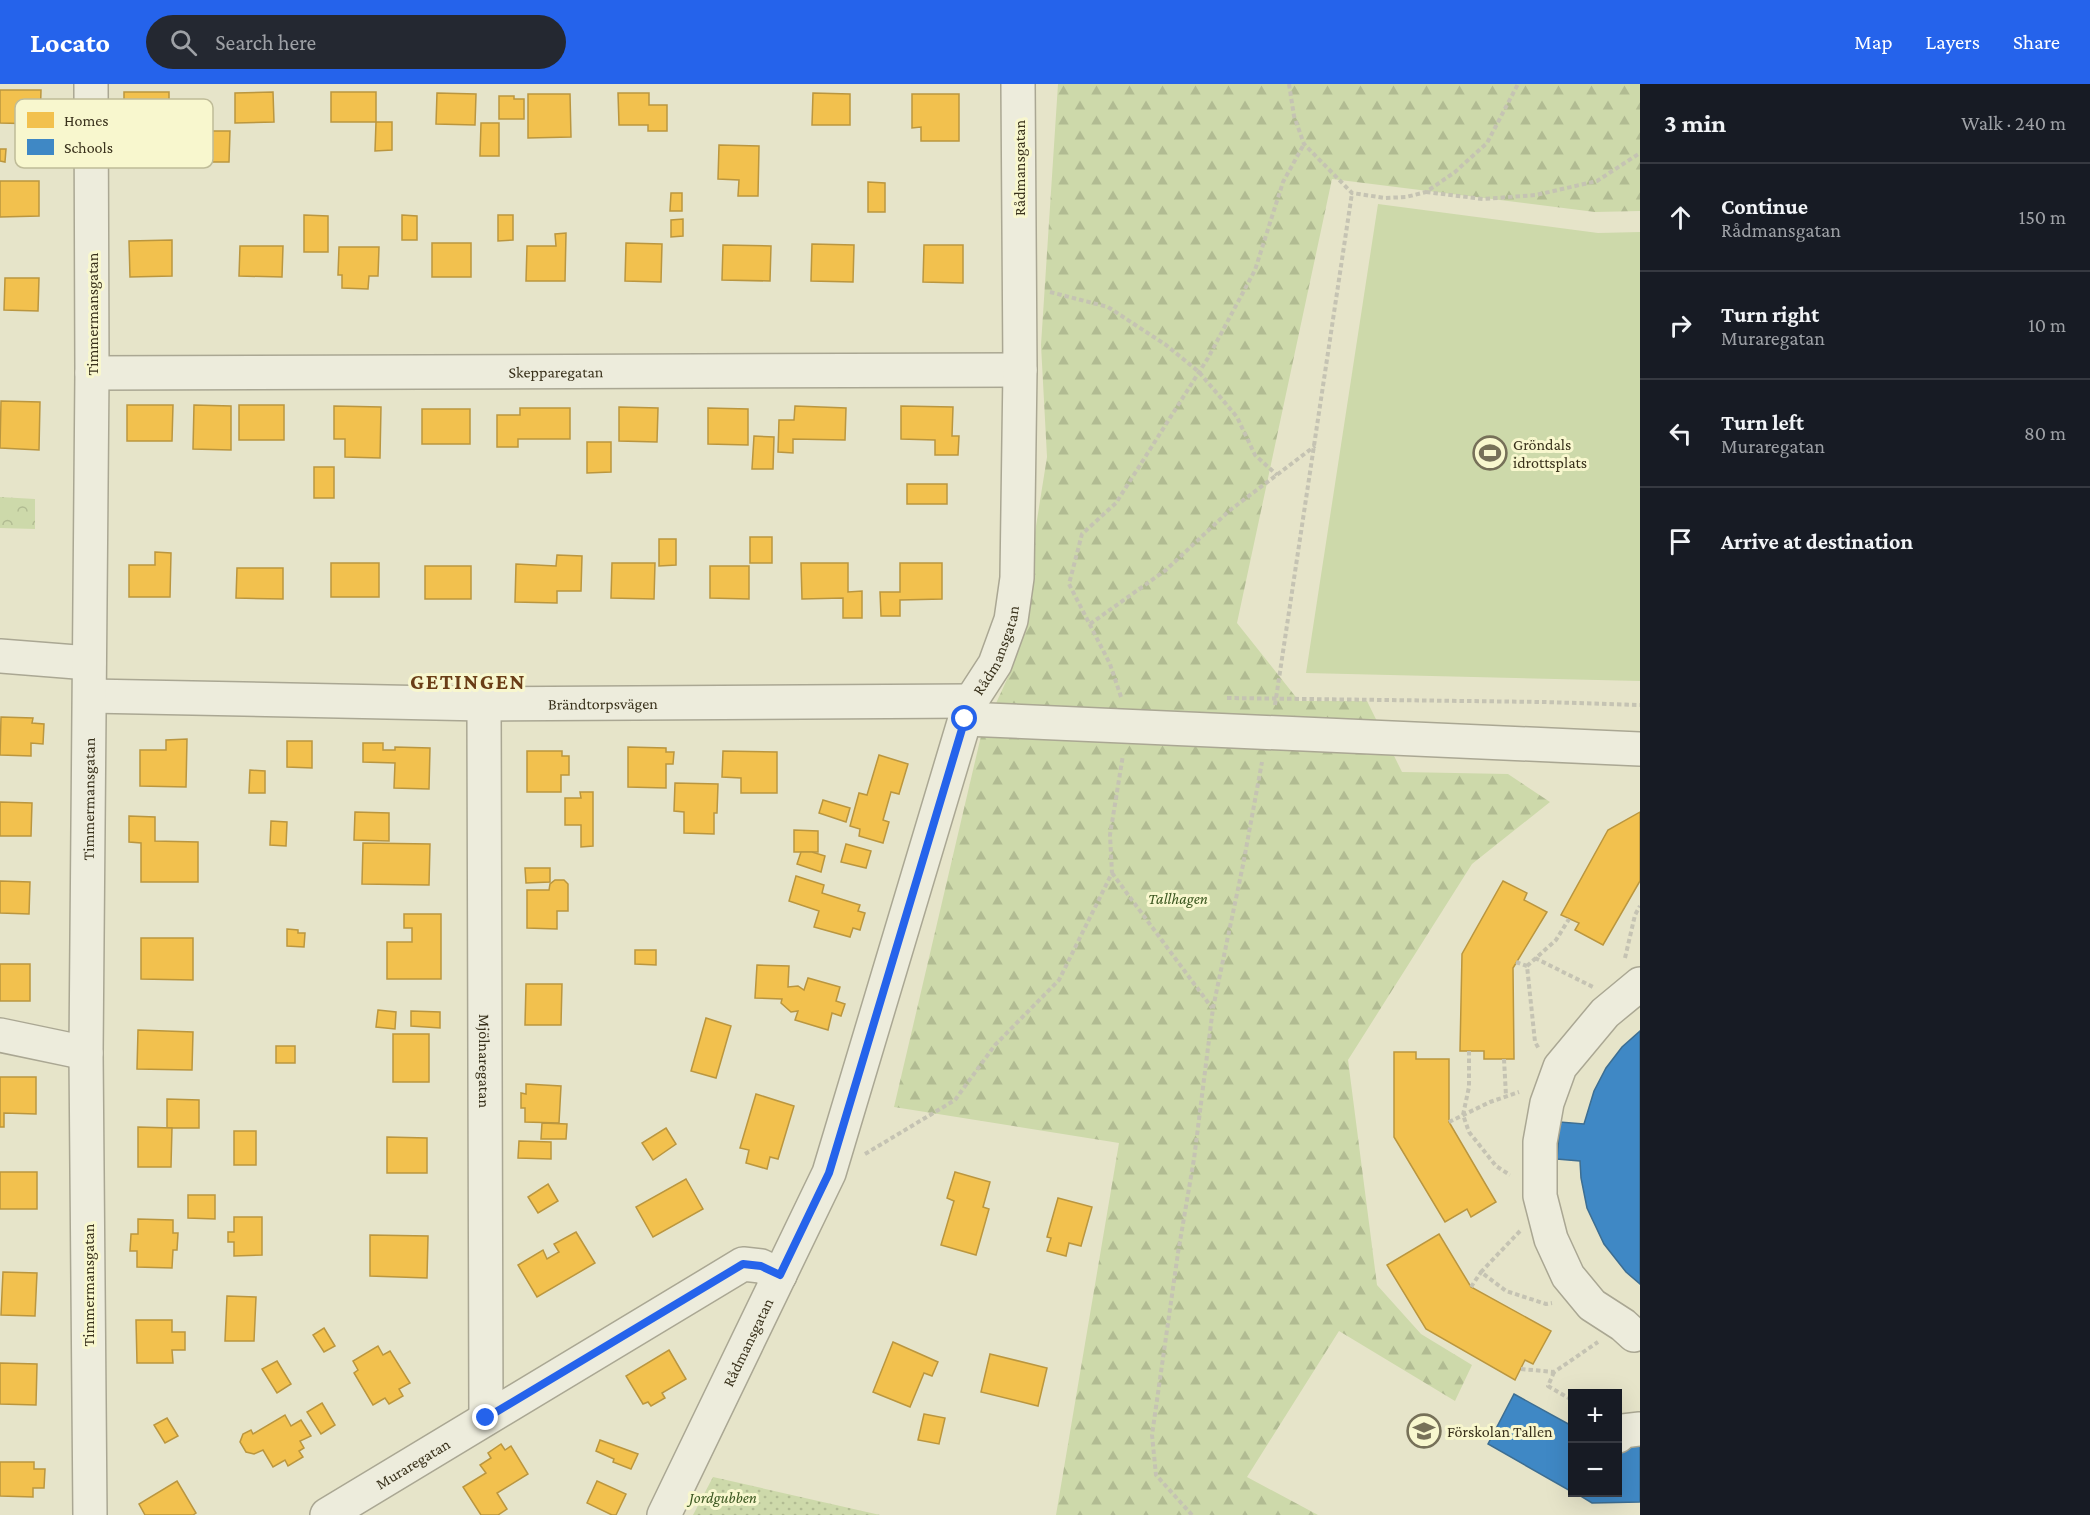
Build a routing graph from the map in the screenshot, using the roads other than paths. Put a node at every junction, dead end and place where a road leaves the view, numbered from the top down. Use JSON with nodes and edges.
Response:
{"nodes":[{"id":1,"x":90,"y":84,"type":"edge"},
{"id":2,"x":1018,"y":84,"type":"edge"},
{"id":3,"x":90,"y":99,"type":"edge"},
{"id":4,"x":91,"y":168,"type":"edge"},
{"id":5,"x":1020,"y":370,"type":"junction"},
{"id":6,"x":92,"y":372,"type":"junction"},
{"id":7,"x":0,"y":656,"type":"edge"},
{"id":8,"x":89,"y":663,"type":"junction"},
{"id":9,"x":90,"y":696,"type":"junction"},
{"id":10,"x":484,"y":704,"type":"junction"},
{"id":11,"x":968,"y":710,"type":"junction"},
{"id":12,"x":1640,"y":749,"type":"edge"},
{"id":13,"x":1631,"y":992,"type":"edge"},
{"id":14,"x":0,"y":1035,"type":"edge"},
{"id":15,"x":86,"y":1053,"type":"junction"},
{"id":16,"x":780,"y":1275,"type":"junction"},
{"id":17,"x":1628,"y":1330,"type":"road end"},
{"id":18,"x":486,"y":1418,"type":"junction"},
{"id":19,"x":1640,"y":1429,"type":"edge"},
{"id":20,"x":1622,"y":1432,"type":"edge"},
{"id":21,"x":90,"y":1515,"type":"edge"},
{"id":22,"x":327,"y":1515,"type":"edge"},
{"id":23,"x":664,"y":1515,"type":"edge"}],
"edges":[{"from":1,"to":3,"type":"street","name":"Timmermansgatan"},
{"from":2,"to":5,"type":"street","name":"Rådmansgatan"},
{"from":4,"to":6,"type":"street","name":"Timmermansgatan"},
{"from":5,"to":6,"type":"street","name":"Skepparegatan"},
{"from":5,"to":11,"type":"street","name":"Rådmansgatan"},
{"from":6,"to":8,"type":"street","name":"Timmermansgatan"},
{"from":7,"to":8,"type":"street"},
{"from":8,"to":9,"type":"street","name":"Timmermansgatan"},
{"from":9,"to":10,"type":"street","name":"Brändtorpsvägen"},
{"from":9,"to":15,"type":"street","name":"Timmermansgatan"},
{"from":10,"to":11,"type":"street","name":"Brändtorpsvägen"},
{"from":10,"to":18,"type":"street","name":"Mjölnaregatan"},
{"from":11,"to":12,"type":"street","name":"Brändtorpsvägen"},
{"from":11,"to":16,"type":"street","name":"Rådmansgatan"},
{"from":13,"to":17,"type":"street"},
{"from":14,"to":15,"type":"street"},
{"from":15,"to":21,"type":"street","name":"Timmermansgatan"},
{"from":16,"to":18,"type":"street","name":"Muraregatan"},
{"from":16,"to":23,"type":"street","name":"Rådmansgatan"},
{"from":18,"to":22,"type":"street","name":"Muraregatan"},
{"from":19,"to":20,"type":"street"}]}
